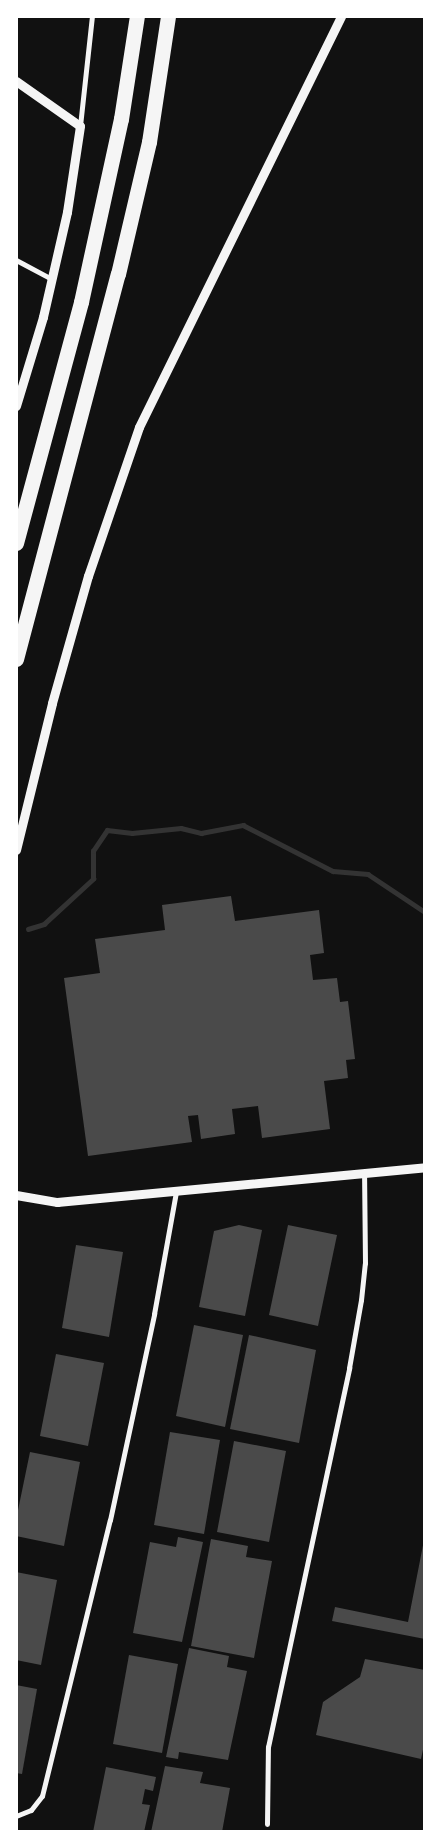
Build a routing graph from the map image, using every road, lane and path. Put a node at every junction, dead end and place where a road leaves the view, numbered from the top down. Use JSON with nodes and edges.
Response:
{"nodes":[{"id":1,"x":92,"y":16,"type":"edge"},
{"id":2,"x":137,"y":16,"type":"edge"},
{"id":3,"x":168,"y":16,"type":"edge"},
{"id":4,"x":341,"y":16,"type":"edge"},
{"id":5,"x":16,"y":81,"type":"edge"},
{"id":6,"x":80,"y":126,"type":"junction"},
{"id":7,"x":16,"y":260,"type":"edge"},
{"id":8,"x":50,"y":278,"type":"junction"},
{"id":9,"x":16,"y":406,"type":"edge"},
{"id":10,"x":16,"y":543,"type":"edge"},
{"id":11,"x":16,"y":659,"type":"edge"},
{"id":12,"x":16,"y":850,"type":"edge"},
{"id":13,"x":425,"y":1167,"type":"edge"},
{"id":14,"x":364,"y":1171,"type":"junction"},
{"id":15,"x":176,"y":1192,"type":"junction"},
{"id":16,"x":16,"y":1195,"type":"edge"},
{"id":17,"x":16,"y":1816,"type":"edge"},
{"id":18,"x":267,"y":1824,"type":"dead end"}],
"edges":[{"from":1,"to":6,"type":"street"},
{"from":2,"to":10,"type":"highway"},
{"from":3,"to":11,"type":"highway"},
{"from":4,"to":12,"type":"street"},
{"from":5,"to":6,"type":"street"},
{"from":6,"to":8,"type":"street"},
{"from":7,"to":8,"type":"street"},
{"from":8,"to":9,"type":"street"},
{"from":13,"to":14,"type":"street"},
{"from":14,"to":15,"type":"street"},
{"from":14,"to":18,"type":"street"},
{"from":15,"to":16,"type":"street"},
{"from":15,"to":17,"type":"street"}]}
